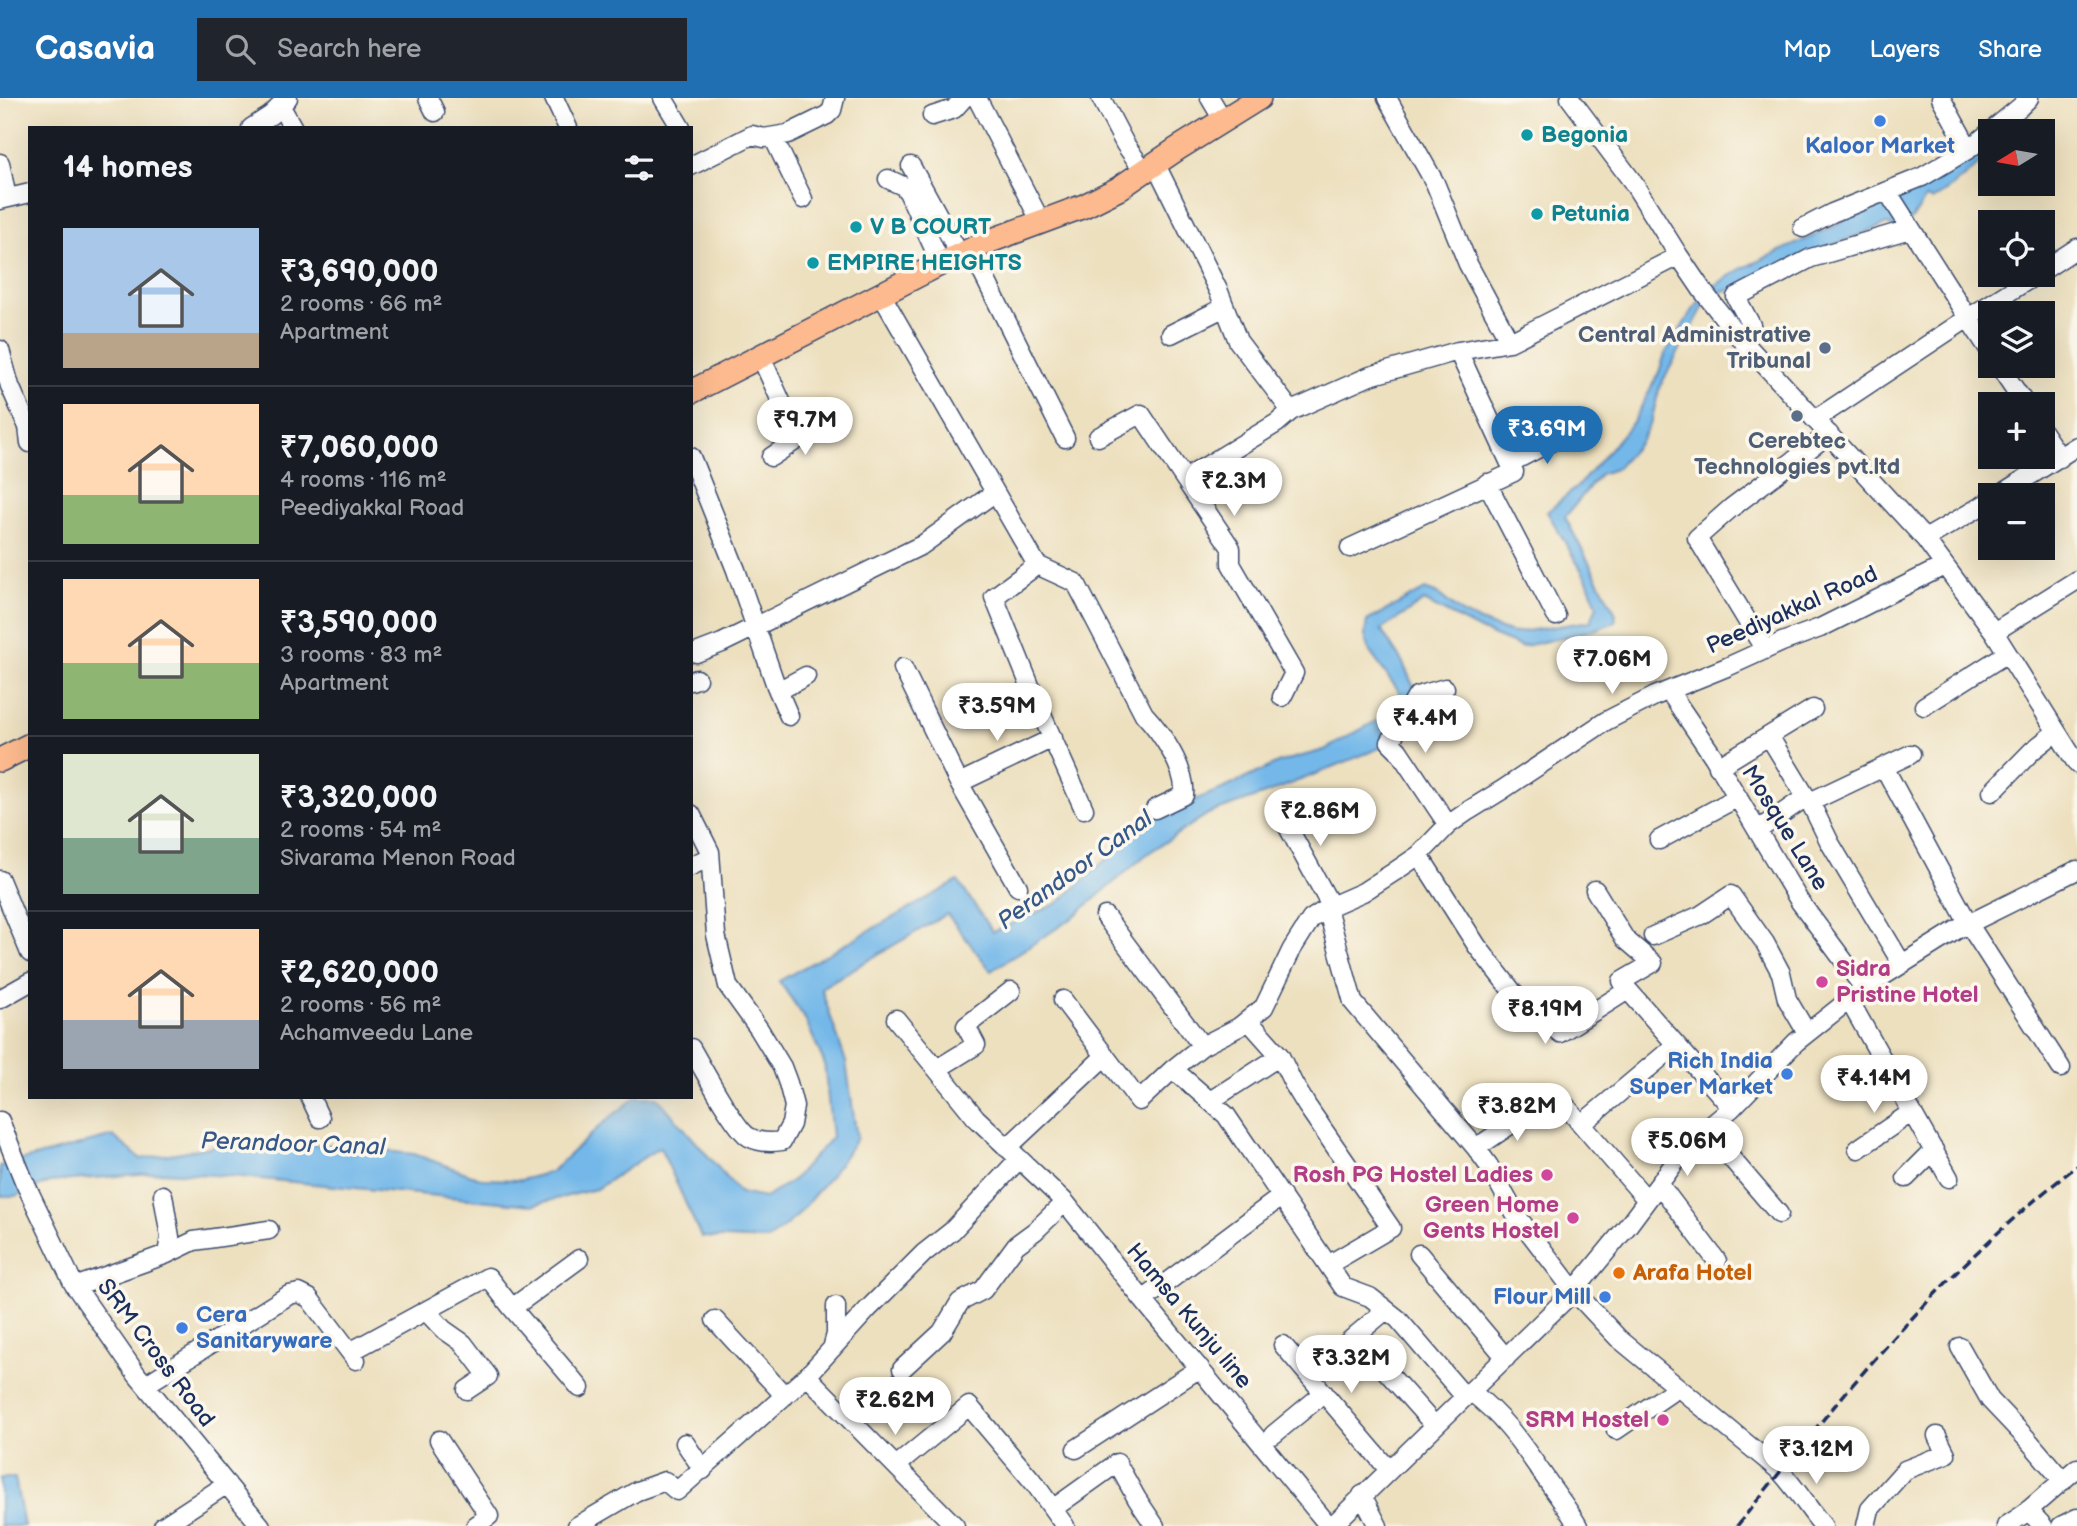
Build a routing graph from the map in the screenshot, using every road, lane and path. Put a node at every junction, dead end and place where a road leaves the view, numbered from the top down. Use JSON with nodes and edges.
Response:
{"nodes":[{"id":1,"x":261,"y":98,"type":"edge"},
{"id":2,"x":554,"y":98,"type":"edge"},
{"id":3,"x":663,"y":98,"type":"edge"},
{"id":4,"x":835,"y":98,"type":"edge"},
{"id":5,"x":964,"y":98,"type":"edge"},
{"id":6,"x":977,"y":98,"type":"edge"},
{"id":7,"x":1101,"y":98,"type":"edge"},
{"id":8,"x":1210,"y":98,"type":"edge"},
{"id":9,"x":1259,"y":98,"type":"edge"},
{"id":10,"x":1387,"y":98,"type":"edge"},
{"id":11,"x":1570,"y":98,"type":"edge"},
{"id":12,"x":1941,"y":98,"type":"edge"},
{"id":13,"x":2029,"y":98,"type":"edge"},
{"id":14,"x":279,"y":106,"type":"edge"},
{"id":15,"x":932,"y":116,"type":"dead end"},
{"id":16,"x":2006,"y":119,"type":"edge"},
{"id":17,"x":1223,"y":120,"type":"junction"},
{"id":18,"x":254,"y":126,"type":"edge"},
{"id":19,"x":292,"y":126,"type":"edge"},
{"id":20,"x":567,"y":126,"type":"edge"},
{"id":21,"x":680,"y":126,"type":"edge"},
{"id":22,"x":773,"y":137,"type":"junction"},
{"id":23,"x":1978,"y":142,"type":"edge"},
{"id":24,"x":1969,"y":149,"type":"junction"},
{"id":25,"x":694,"y":157,"type":"edge"},
{"id":26,"x":0,"y":163,"type":"edge"},
{"id":27,"x":911,"y":166,"type":"dead end"},
{"id":28,"x":1149,"y":168,"type":"junction"},
{"id":29,"x":888,"y":179,"type":"dead end"},
{"id":30,"x":28,"y":193,"type":"edge"},
{"id":31,"x":1889,"y":194,"type":"junction"},
{"id":32,"x":4,"y":199,"type":"edge"},
{"id":33,"x":803,"y":199,"type":"dead end"},
{"id":34,"x":1041,"y":222,"type":"junction"},
{"id":35,"x":1909,"y":227,"type":"junction"},
{"id":36,"x":1803,"y":228,"type":"dead end"},
{"id":37,"x":2077,"y":248,"type":"edge"},
{"id":38,"x":957,"y":256,"type":"junction"},
{"id":39,"x":1679,"y":256,"type":"junction"},
{"id":40,"x":2055,"y":262,"type":"edge"},
{"id":41,"x":2017,"y":287,"type":"edge"},
{"id":42,"x":881,"y":294,"type":"junction"},
{"id":43,"x":1225,"y":307,"type":"junction"},
{"id":44,"x":1968,"y":318,"type":"junction"},
{"id":45,"x":1978,"y":333,"type":"edge"},
{"id":46,"x":1171,"y":334,"type":"dead end"},
{"id":47,"x":1738,"y":336,"type":"junction"},
{"id":48,"x":1510,"y":342,"type":"junction"},
{"id":49,"x":0,"y":350,"type":"edge"},
{"id":50,"x":1458,"y":351,"type":"junction"},
{"id":51,"x":761,"y":357,"type":"junction"},
{"id":52,"x":693,"y":391,"type":"edge"},
{"id":53,"x":7,"y":399,"type":"edge"},
{"id":54,"x":1291,"y":411,"type":"junction"},
{"id":55,"x":1816,"y":419,"type":"junction"},
{"id":56,"x":28,"y":427,"type":"edge"},
{"id":57,"x":822,"y":427,"type":"dead end"},
{"id":58,"x":1566,"y":434,"type":"dead end"},
{"id":59,"x":1829,"y":434,"type":"junction"},
{"id":60,"x":1098,"y":437,"type":"dead end"},
{"id":61,"x":1065,"y":438,"type":"dead end"},
{"id":62,"x":798,"y":439,"type":"junction"},
{"id":63,"x":2077,"y":446,"type":"edge"},
{"id":64,"x":2055,"y":450,"type":"edge"},
{"id":65,"x":771,"y":457,"type":"dead end"},
{"id":66,"x":2060,"y":458,"type":"junction"},
{"id":67,"x":693,"y":462,"type":"edge"},
{"id":68,"x":1510,"y":463,"type":"junction"},
{"id":69,"x":1185,"y":479,"type":"junction"},
{"id":70,"x":1487,"y":483,"type":"junction"},
{"id":71,"x":2019,"y":483,"type":"edge"},
{"id":72,"x":995,"y":493,"type":"junction"},
{"id":73,"x":1978,"y":507,"type":"edge"},
{"id":74,"x":1925,"y":539,"type":"junction"},
{"id":75,"x":1350,"y":548,"type":"dead end"},
{"id":76,"x":1037,"y":565,"type":"junction"},
{"id":77,"x":1944,"y":566,"type":"junction"},
{"id":78,"x":2077,"y":580,"type":"edge"},
{"id":79,"x":1556,"y":616,"type":"dead end"},
{"id":80,"x":755,"y":627,"type":"junction"},
{"id":81,"x":1994,"y":632,"type":"junction"},
{"id":82,"x":1765,"y":650,"type":"junction"},
{"id":83,"x":696,"y":653,"type":"dead end"},
{"id":84,"x":2006,"y":654,"type":"junction"},
{"id":85,"x":903,"y":668,"type":"dead end"},
{"id":86,"x":806,"y":676,"type":"dead end"},
{"id":87,"x":1445,"y":688,"type":"dead end"},
{"id":88,"x":778,"y":691,"type":"junction"},
{"id":89,"x":1669,"y":691,"type":"junction"},
{"id":90,"x":1282,"y":697,"type":"dead end"},
{"id":91,"x":1924,"y":706,"type":"dead end"},
{"id":92,"x":1813,"y":709,"type":"dead end"},
{"id":93,"x":789,"y":716,"type":"dead end"},
{"id":94,"x":2056,"y":732,"type":"junction"},
{"id":95,"x":1769,"y":736,"type":"junction"},
{"id":96,"x":1052,"y":738,"type":"junction"},
{"id":97,"x":28,"y":752,"type":"edge"},
{"id":98,"x":1911,"y":754,"type":"dead end"},
{"id":99,"x":0,"y":760,"type":"edge"},
{"id":100,"x":2077,"y":764,"type":"edge"},
{"id":101,"x":1718,"y":767,"type":"junction"},
{"id":102,"x":1884,"y":767,"type":"junction"},
{"id":103,"x":959,"y":783,"type":"junction"},
{"id":104,"x":1992,"y":792,"type":"dead end"},
{"id":105,"x":1738,"y":797,"type":"junction"},
{"id":106,"x":1277,"y":807,"type":"dead end"},
{"id":107,"x":1084,"y":809,"type":"dead end"},
{"id":108,"x":1155,"y":809,"type":"dead end"},
{"id":109,"x":693,"y":818,"type":"edge"},
{"id":110,"x":1448,"y":825,"type":"junction"},
{"id":111,"x":1758,"y":830,"type":"junction"},
{"id":112,"x":1659,"y":840,"type":"dead end"},
{"id":113,"x":710,"y":854,"type":"junction"},
{"id":114,"x":1419,"y":855,"type":"junction"},
{"id":115,"x":693,"y":865,"type":"edge"},
{"id":116,"x":2077,"y":870,"type":"edge"},
{"id":117,"x":0,"y":880,"type":"edge"},
{"id":118,"x":1018,"y":887,"type":"dead end"},
{"id":119,"x":1595,"y":890,"type":"dead end"},
{"id":120,"x":1329,"y":907,"type":"junction"},
{"id":121,"x":1105,"y":916,"type":"dead end"},
{"id":122,"x":1968,"y":923,"type":"junction"},
{"id":123,"x":1653,"y":936,"type":"dead end"},
{"id":124,"x":28,"y":948,"type":"edge"},
{"id":125,"x":1902,"y":964,"type":"junction"},
{"id":126,"x":28,"y":983,"type":"edge"},
{"id":127,"x":1864,"y":988,"type":"junction"},
{"id":128,"x":1628,"y":990,"type":"junction"},
{"id":129,"x":1011,"y":991,"type":"dead end"},
{"id":130,"x":0,"y":999,"type":"edge"},
{"id":131,"x":1063,"y":1000,"type":"dead end"},
{"id":132,"x":1849,"y":1000,"type":"junction"},
{"id":133,"x":896,"y":1019,"type":"dead end"},
{"id":134,"x":1248,"y":1020,"type":"junction"},
{"id":135,"x":1807,"y":1033,"type":"junction"},
{"id":136,"x":1676,"y":1045,"type":"junction"},
{"id":137,"x":1202,"y":1046,"type":"junction"},
{"id":138,"x":693,"y":1052,"type":"edge"},
{"id":139,"x":1105,"y":1056,"type":"junction"},
{"id":140,"x":1280,"y":1056,"type":"junction"},
{"id":141,"x":2061,"y":1068,"type":"dead end"},
{"id":142,"x":937,"y":1069,"type":"junction"},
{"id":143,"x":1173,"y":1069,"type":"junction"},
{"id":144,"x":311,"y":1099,"type":"edge"},
{"id":145,"x":1210,"y":1101,"type":"junction"},
{"id":146,"x":1564,"y":1104,"type":"dead end"},
{"id":147,"x":1538,"y":1106,"type":"dead end"},
{"id":148,"x":1731,"y":1108,"type":"junction"},
{"id":149,"x":1912,"y":1112,"type":"junction"},
{"id":150,"x":320,"y":1118,"type":"dead end"},
{"id":151,"x":1590,"y":1118,"type":"dead end"},
{"id":152,"x":1,"y":1126,"type":"edge"},
{"id":153,"x":1707,"y":1130,"type":"junction"},
{"id":154,"x":1476,"y":1148,"type":"junction"},
{"id":155,"x":1858,"y":1149,"type":"dead end"},
{"id":156,"x":1934,"y":1150,"type":"junction"},
{"id":157,"x":1013,"y":1153,"type":"junction"},
{"id":158,"x":1906,"y":1178,"type":"dead end"},
{"id":159,"x":1949,"y":1178,"type":"dead end"},
{"id":160,"x":1659,"y":1184,"type":"junction"},
{"id":161,"x":163,"y":1195,"type":"dead end"},
{"id":162,"x":1282,"y":1196,"type":"junction"},
{"id":163,"x":1647,"y":1200,"type":"junction"},
{"id":164,"x":1065,"y":1202,"type":"junction"},
{"id":165,"x":1779,"y":1214,"type":"dead end"},
{"id":166,"x":269,"y":1230,"type":"dead end"},
{"id":167,"x":167,"y":1254,"type":"junction"},
{"id":168,"x":1419,"y":1254,"type":"dead end"},
{"id":169,"x":579,"y":1259,"type":"dead end"},
{"id":170,"x":1717,"y":1261,"type":"dead end"},
{"id":171,"x":1328,"y":1265,"type":"junction"},
{"id":172,"x":75,"y":1287,"type":"junction"},
{"id":173,"x":1574,"y":1291,"type":"junction"},
{"id":174,"x":1143,"y":1300,"type":"junction"},
{"id":175,"x":836,"y":1306,"type":"dead end"},
{"id":176,"x":512,"y":1308,"type":"junction"},
{"id":177,"x":1386,"y":1310,"type":"junction"},
{"id":178,"x":426,"y":1311,"type":"junction"},
{"id":179,"x":715,"y":1320,"type":"dead end"},
{"id":180,"x":1355,"y":1336,"type":"junction"},
{"id":181,"x":1283,"y":1345,"type":"dead end"},
{"id":182,"x":1960,"y":1347,"type":"dead end"},
{"id":183,"x":832,"y":1349,"type":"junction"},
{"id":184,"x":1506,"y":1358,"type":"junction"},
{"id":185,"x":1321,"y":1366,"type":"dead end"},
{"id":186,"x":1200,"y":1368,"type":"junction"},
{"id":187,"x":902,"y":1369,"type":"dead end"},
{"id":188,"x":807,"y":1376,"type":"junction"},
{"id":189,"x":145,"y":1385,"type":"junction"},
{"id":190,"x":580,"y":1388,"type":"dead end"},
{"id":191,"x":1677,"y":1388,"type":"junction"},
{"id":192,"x":467,"y":1390,"type":"dead end"},
{"id":193,"x":1324,"y":1393,"type":"junction"},
{"id":194,"x":1468,"y":1394,"type":"junction"},
{"id":195,"x":785,"y":1396,"type":"junction"},
{"id":196,"x":1435,"y":1426,"type":"junction"},
{"id":197,"x":1616,"y":1430,"type":"dead end"},
{"id":198,"x":1273,"y":1435,"type":"dead end"},
{"id":199,"x":1937,"y":1436,"type":"dead end"},
{"id":200,"x":439,"y":1440,"type":"dead end"},
{"id":201,"x":684,"y":1443,"type":"dead end"},
{"id":202,"x":1076,"y":1449,"type":"dead end"},
{"id":203,"x":897,"y":1466,"type":"junction"},
{"id":204,"x":2077,"y":1468,"type":"edge"},
{"id":205,"x":703,"y":1470,"type":"junction"},
{"id":206,"x":1389,"y":1470,"type":"junction"},
{"id":207,"x":2063,"y":1481,"type":"junction"},
{"id":208,"x":227,"y":1484,"type":"junction"},
{"id":209,"x":1362,"y":1495,"type":"junction"},
{"id":210,"x":1054,"y":1508,"type":"junction"},
{"id":211,"x":2028,"y":1510,"type":"junction"},
{"id":212,"x":2077,"y":1518,"type":"edge"},
{"id":213,"x":163,"y":1526,"type":"edge"},
{"id":214,"x":261,"y":1526,"type":"edge"},
{"id":215,"x":475,"y":1526,"type":"edge"},
{"id":216,"x":578,"y":1526,"type":"edge"},
{"id":217,"x":955,"y":1526,"type":"edge"},
{"id":218,"x":1065,"y":1526,"type":"edge"},
{"id":219,"x":1156,"y":1526,"type":"edge"},
{"id":220,"x":1331,"y":1526,"type":"edge"},
{"id":221,"x":1378,"y":1526,"type":"edge"},
{"id":222,"x":1578,"y":1526,"type":"edge"},
{"id":223,"x":1823,"y":1526,"type":"edge"},
{"id":224,"x":1866,"y":1526,"type":"edge"},
{"id":225,"x":2006,"y":1526,"type":"edge"},
{"id":226,"x":2043,"y":1526,"type":"edge"},
{"id":227,"x":2061,"y":1526,"type":"edge"}],
"edges":[{"from":1,"to":14,"type":"street"},
{"from":2,"to":20,"type":"street"},
{"from":3,"to":21,"type":"street"},
{"from":4,"to":22,"type":"street"},
{"from":5,"to":15,"type":"street"},
{"from":6,"to":34,"type":"street"},
{"from":7,"to":28,"type":"street"},
{"from":8,"to":17,"type":"street"},
{"from":9,"to":17,"type":"main road"},
{"from":10,"to":48,"type":"street"},
{"from":11,"to":39,"type":"street"},
{"from":12,"to":24,"type":"street"},
{"from":13,"to":16,"type":"street"},
{"from":14,"to":18,"type":"street"},
{"from":14,"to":19,"type":"street"},
{"from":17,"to":28,"type":"main road"},
{"from":22,"to":25,"type":"street"},
{"from":22,"to":33,"type":"street"},
{"from":23,"to":24,"type":"street"},
{"from":24,"to":31,"type":"street"},
{"from":26,"to":32,"type":"street"},
{"from":27,"to":38,"type":"street"},
{"from":28,"to":34,"type":"main road"},
{"from":28,"to":43,"type":"street"},
{"from":29,"to":38,"type":"street"},
{"from":30,"to":32,"type":"street"},
{"from":31,"to":35,"type":"street"},
{"from":31,"to":36,"type":"street"},
{"from":34,"to":38,"type":"main road"},
{"from":35,"to":44,"type":"street"},
{"from":35,"to":47,"type":"street"},
{"from":37,"to":40,"type":"street"},
{"from":38,"to":42,"type":"main road"},
{"from":38,"to":61,"type":"street"},
{"from":39,"to":47,"type":"street"},
{"from":39,"to":48,"type":"street"},
{"from":41,"to":44,"type":"street"},
{"from":42,"to":51,"type":"main road"},
{"from":42,"to":72,"type":"street"},
{"from":43,"to":46,"type":"street"},
{"from":43,"to":54,"type":"street"},
{"from":44,"to":45,"type":"street"},
{"from":44,"to":55,"type":"street"},
{"from":47,"to":55,"type":"street"},
{"from":48,"to":50,"type":"street"},
{"from":49,"to":53,"type":"street"},
{"from":50,"to":54,"type":"street"},
{"from":50,"to":68,"type":"street"},
{"from":51,"to":52,"type":"main road"},
{"from":51,"to":62,"type":"street"},
{"from":53,"to":56,"type":"street"},
{"from":54,"to":69,"type":"street"},
{"from":55,"to":59,"type":"street"},
{"from":57,"to":62,"type":"street"},
{"from":58,"to":68,"type":"street"},
{"from":59,"to":74,"type":"street"},
{"from":59,"to":82,"type":"street"},
{"from":60,"to":69,"type":"street"},
{"from":62,"to":65,"type":"street"},
{"from":63,"to":66,"type":"street"},
{"from":64,"to":66,"type":"street"},
{"from":66,"to":71,"type":"street"},
{"from":67,"to":80,"type":"street"},
{"from":68,"to":70,"type":"street"},
{"from":69,"to":90,"type":"street"},
{"from":70,"to":75,"type":"street"},
{"from":70,"to":79,"type":"street"},
{"from":72,"to":76,"type":"street"},
{"from":72,"to":80,"type":"street"},
{"from":73,"to":74,"type":"street"},
{"from":74,"to":77,"type":"street"},
{"from":76,"to":96,"type":"street"},
{"from":76,"to":108,"type":"street"},
{"from":77,"to":81,"type":"street"},
{"from":77,"to":82,"type":"street","name":"Peediyakkal Road"},
{"from":78,"to":81,"type":"street"},
{"from":80,"to":83,"type":"street"},
{"from":80,"to":88,"type":"street"},
{"from":81,"to":84,"type":"street"},
{"from":82,"to":89,"type":"street","name":"Peediyakkal Road"},
{"from":84,"to":91,"type":"street"},
{"from":84,"to":94,"type":"street"},
{"from":85,"to":103,"type":"street"},
{"from":86,"to":88,"type":"street"},
{"from":87,"to":110,"type":"street"},
{"from":88,"to":93,"type":"street"},
{"from":89,"to":101,"type":"street","name":"Mosque Lane"},
{"from":89,"to":110,"type":"street","name":"Peediyakkal Road"},
{"from":92,"to":95,"type":"street"},
{"from":94,"to":100,"type":"street"},
{"from":94,"to":104,"type":"street"},
{"from":95,"to":101,"type":"street"},
{"from":95,"to":111,"type":"street"},
{"from":96,"to":103,"type":"street"},
{"from":96,"to":107,"type":"street"},
{"from":97,"to":99,"type":"main road"},
{"from":98,"to":102,"type":"street"},
{"from":101,"to":105,"type":"street","name":"Mosque Lane"},
{"from":102,"to":122,"type":"street"},
{"from":102,"to":125,"type":"street"},
{"from":103,"to":118,"type":"street"},
{"from":105,"to":111,"type":"street","name":"Mosque Lane"},
{"from":105,"to":112,"type":"street"},
{"from":106,"to":120,"type":"street"},
{"from":109,"to":113,"type":"street"},
{"from":110,"to":114,"type":"street","name":"Peediyakkal Road"},
{"from":111,"to":127,"type":"street","name":"Mosque Lane"},
{"from":113,"to":115,"type":"street"},
{"from":113,"to":138,"type":"street"},
{"from":114,"to":120,"type":"street","name":"Peediyakkal Road"},
{"from":114,"to":128,"type":"street"},
{"from":116,"to":122,"type":"street"},
{"from":117,"to":124,"type":"street"},
{"from":119,"to":128,"type":"street"},
{"from":120,"to":134,"type":"street","name":"Peediyakkal Road"},
{"from":120,"to":154,"type":"street"},
{"from":121,"to":137,"type":"street"},
{"from":122,"to":125,"type":"street"},
{"from":122,"to":141,"type":"street"},
{"from":123,"to":135,"type":"street"},
{"from":125,"to":127,"type":"street"},
{"from":126,"to":130,"type":"street"},
{"from":127,"to":132,"type":"street"},
{"from":128,"to":136,"type":"street"},
{"from":129,"to":142,"type":"street"},
{"from":131,"to":139,"type":"street"},
{"from":132,"to":135,"type":"street"},
{"from":132,"to":149,"type":"street"},
{"from":133,"to":142,"type":"street","name":"Hamsa Kunju line"},
{"from":134,"to":137,"type":"street","name":"Peediyakkal Road"},
{"from":134,"to":140,"type":"street"},
{"from":135,"to":148,"type":"street"},
{"from":136,"to":148,"type":"street"},
{"from":136,"to":151,"type":"street"},
{"from":137,"to":143,"type":"street","name":"Peediyakkal Road"},
{"from":139,"to":143,"type":"street","name":"Peediyakkal Road"},
{"from":139,"to":157,"type":"street"},
{"from":140,"to":145,"type":"street"},
{"from":140,"to":171,"type":"street"},
{"from":142,"to":157,"type":"street","name":"Hamsa Kunju line"},
{"from":143,"to":145,"type":"street"},
{"from":144,"to":150,"type":"street"},
{"from":145,"to":162,"type":"street"},
{"from":146,"to":163,"type":"street"},
{"from":147,"to":154,"type":"street"},
{"from":148,"to":153,"type":"street"},
{"from":149,"to":155,"type":"street"},
{"from":149,"to":156,"type":"street"},
{"from":152,"to":172,"type":"street","name":"SRM Cross Road"},
{"from":153,"to":160,"type":"street"},
{"from":153,"to":165,"type":"street"},
{"from":154,"to":173,"type":"street"},
{"from":156,"to":158,"type":"street"},
{"from":156,"to":159,"type":"street"},
{"from":157,"to":164,"type":"street","name":"Hamsa Kunju line"},
{"from":157,"to":183,"type":"street"},
{"from":160,"to":163,"type":"street"},
{"from":160,"to":170,"type":"street"},
{"from":161,"to":167,"type":"street"},
{"from":162,"to":171,"type":"street"},
{"from":162,"to":174,"type":"street"},
{"from":163,"to":173,"type":"street"},
{"from":164,"to":174,"type":"street","name":"Hamsa Kunju line"},
{"from":164,"to":187,"type":"street"},
{"from":166,"to":167,"type":"street"},
{"from":167,"to":172,"type":"street"},
{"from":168,"to":184,"type":"street"},
{"from":169,"to":176,"type":"street"},
{"from":171,"to":177,"type":"street"},
{"from":172,"to":189,"type":"street","name":"SRM Cross Road"},
{"from":173,"to":184,"type":"street"},
{"from":173,"to":191,"type":"street"},
{"from":174,"to":186,"type":"street","name":"Hamsa Kunju line"},
{"from":175,"to":183,"type":"street"},
{"from":176,"to":178,"type":"street"},
{"from":176,"to":190,"type":"street"},
{"from":177,"to":180,"type":"street"},
{"from":177,"to":194,"type":"street"},
{"from":178,"to":189,"type":"street"},
{"from":178,"to":192,"type":"street"},
{"from":179,"to":195,"type":"street"},
{"from":180,"to":185,"type":"street"},
{"from":180,"to":196,"type":"street"},
{"from":181,"to":193,"type":"street"},
{"from":182,"to":207,"type":"street"},
{"from":183,"to":188,"type":"street"},
{"from":184,"to":194,"type":"street"},
{"from":186,"to":202,"type":"street"},
{"from":186,"to":220,"type":"street","name":"Hamsa Kunju line"},
{"from":188,"to":195,"type":"street"},
{"from":188,"to":203,"type":"street"},
{"from":189,"to":208,"type":"street","name":"SRM Cross Road"},
{"from":191,"to":197,"type":"street"},
{"from":191,"to":223,"type":"street"},
{"from":193,"to":198,"type":"street"},
{"from":193,"to":206,"type":"street"},
{"from":194,"to":196,"type":"street"},
{"from":194,"to":222,"type":"street"},
{"from":195,"to":205,"type":"street"},
{"from":196,"to":206,"type":"street"},
{"from":199,"to":224,"type":"street"},
{"from":200,"to":215,"type":"street"},
{"from":201,"to":205,"type":"street"},
{"from":203,"to":210,"type":"street"},
{"from":203,"to":217,"type":"street"},
{"from":204,"to":207,"type":"street"},
{"from":205,"to":216,"type":"street"},
{"from":206,"to":209,"type":"street"},
{"from":207,"to":211,"type":"street"},
{"from":208,"to":213,"type":"street"},
{"from":208,"to":214,"type":"street","name":"SRM Cross Road"},
{"from":209,"to":220,"type":"street"},
{"from":209,"to":221,"type":"street"},
{"from":210,"to":218,"type":"street"},
{"from":210,"to":219,"type":"street"},
{"from":211,"to":225,"type":"street"},
{"from":211,"to":226,"type":"street"},
{"from":212,"to":227,"type":"street"}]}
